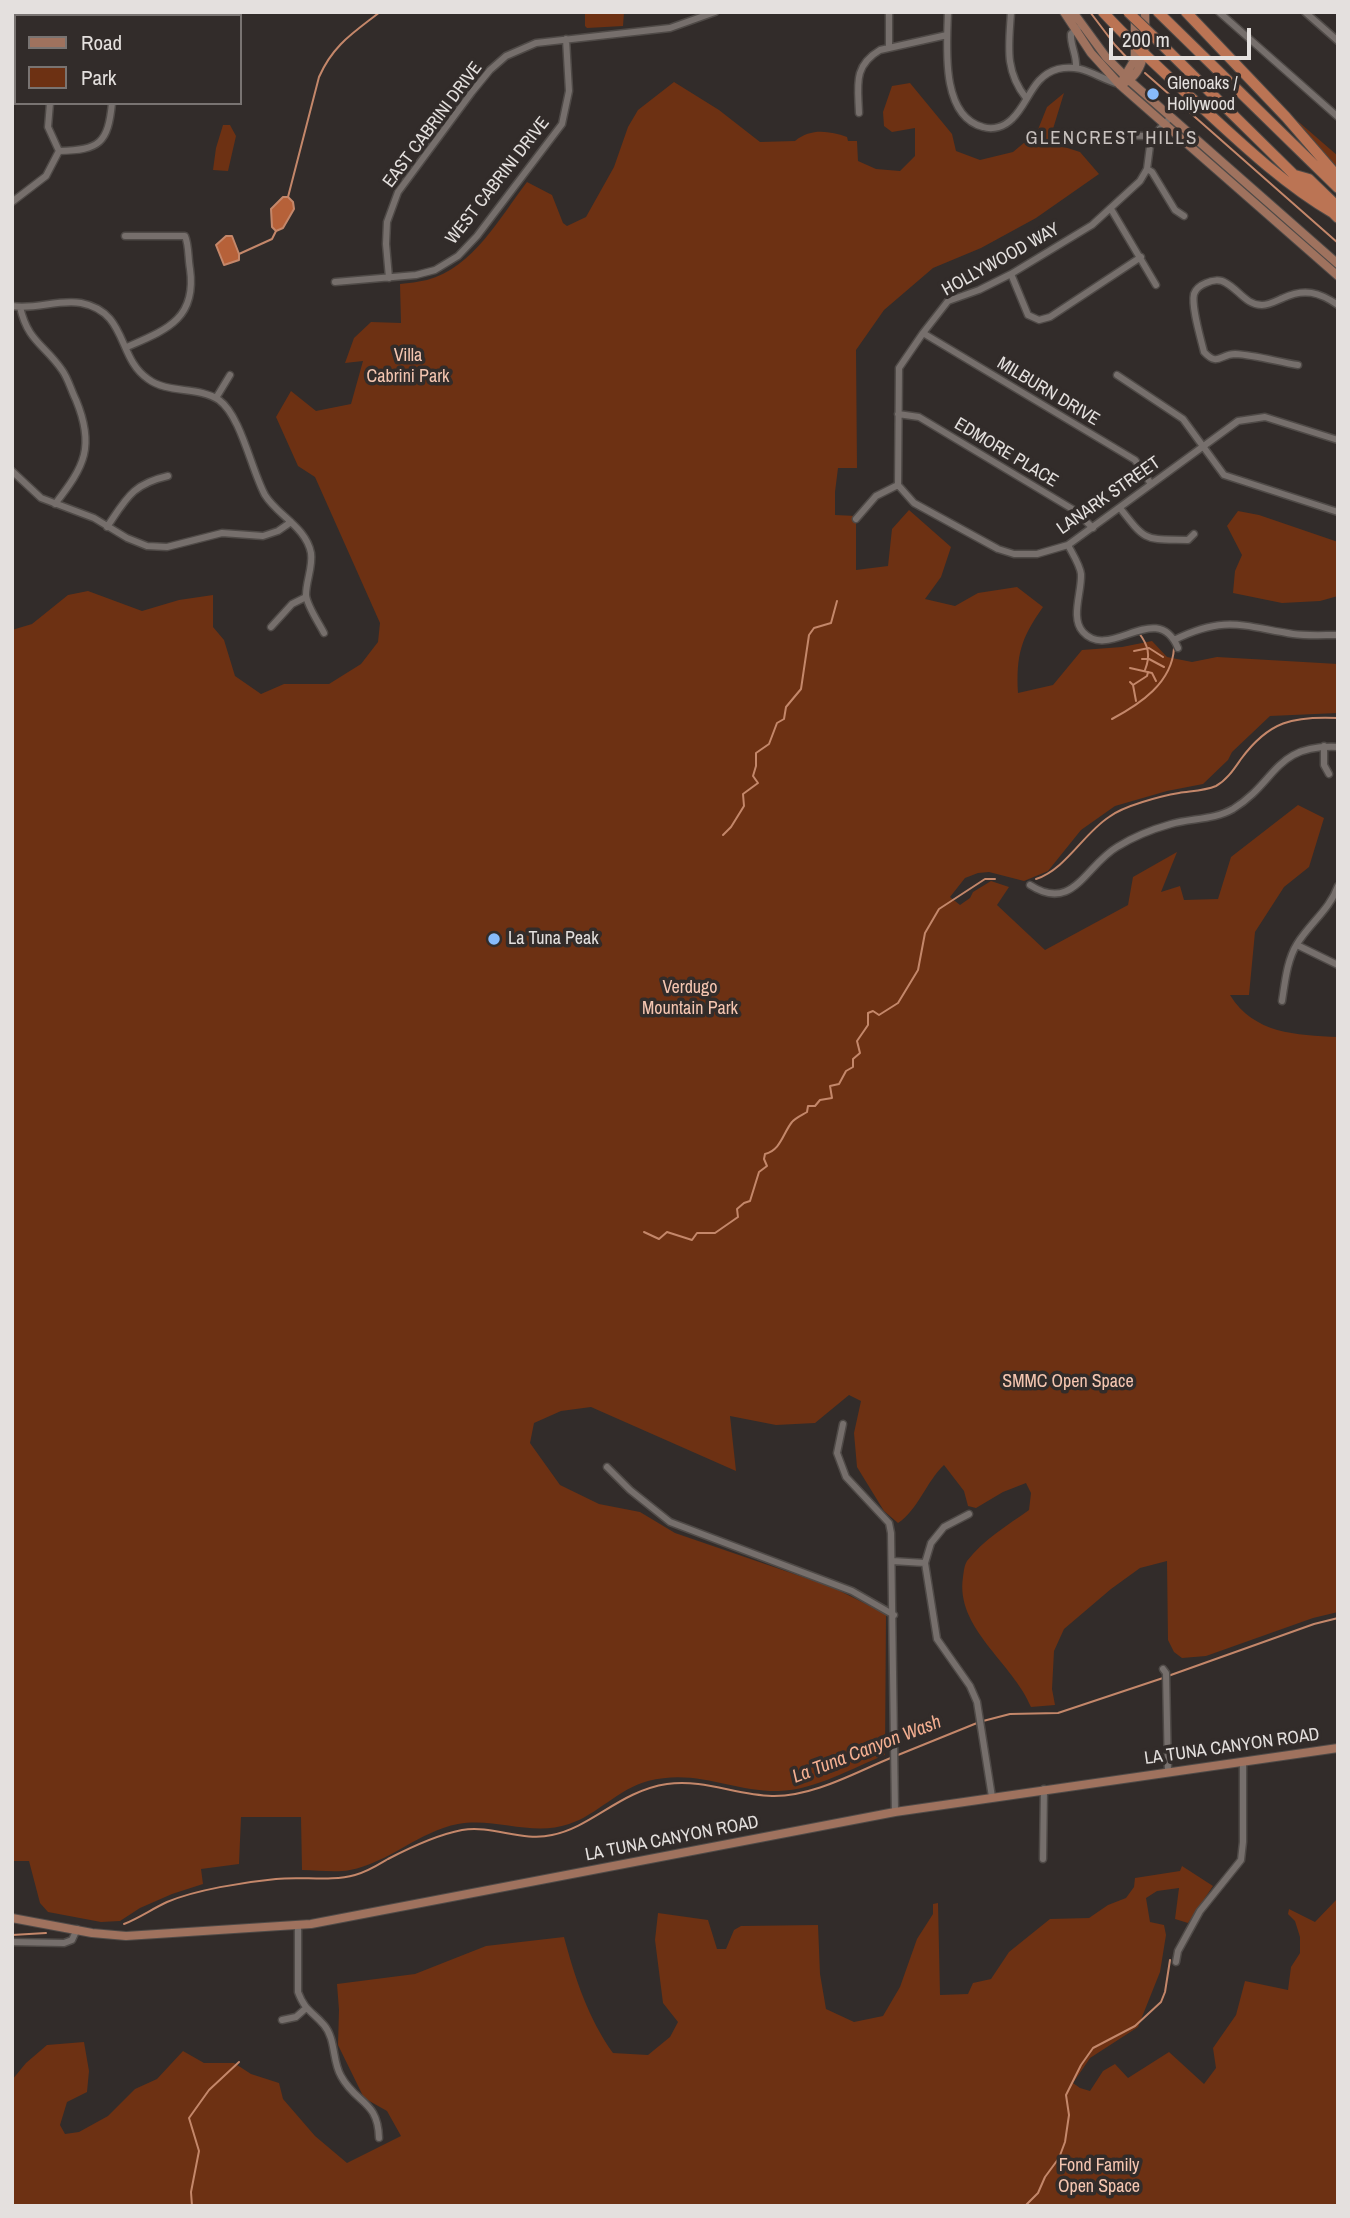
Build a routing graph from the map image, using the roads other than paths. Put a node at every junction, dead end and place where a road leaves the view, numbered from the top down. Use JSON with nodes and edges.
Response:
{"nodes":[{"id":1,"x":715,"y":12,"type":"edge"},
{"id":2,"x":889,"y":12,"type":"edge"},
{"id":3,"x":947,"y":12,"type":"edge"},
{"id":4,"x":1011,"y":12,"type":"edge"},
{"id":5,"x":1064,"y":12,"type":"edge"},
{"id":6,"x":1073,"y":12,"type":"edge"},
{"id":7,"x":1103,"y":12,"type":"edge"},
{"id":8,"x":1128,"y":12,"type":"edge"},
{"id":9,"x":1135,"y":12,"type":"edge"},
{"id":10,"x":1145,"y":12,"type":"edge"},
{"id":11,"x":1186,"y":12,"type":"edge"},
{"id":12,"x":1219,"y":12,"type":"edge"},
{"id":13,"x":1305,"y":12,"type":"edge"},
{"id":14,"x":1160,"y":14,"type":"edge"},
{"id":15,"x":1079,"y":27,"type":"junction"},
{"id":16,"x":947,"y":35,"type":"junction"},
{"id":17,"x":566,"y":39,"type":"junction"},
{"id":18,"x":1338,"y":41,"type":"edge"},
{"id":19,"x":889,"y":48,"type":"junction"},
{"id":20,"x":1138,"y":53,"type":"junction"},
{"id":21,"x":1107,"y":57,"type":"junction"},
{"id":22,"x":1076,"y":67,"type":"junction"},
{"id":23,"x":1138,"y":71,"type":"junction"},
{"id":24,"x":1163,"y":72,"type":"junction"},
{"id":25,"x":1127,"y":79,"type":"junction"},
{"id":26,"x":1120,"y":85,"type":"junction"},
{"id":27,"x":1026,"y":98,"type":"junction"},
{"id":28,"x":50,"y":105,"type":"edge"},
{"id":29,"x":112,"y":105,"type":"edge"},
{"id":30,"x":859,"y":113,"type":"dead end"},
{"id":31,"x":1338,"y":117,"type":"edge"},
{"id":32,"x":1168,"y":120,"type":"junction"},
{"id":33,"x":1092,"y":134,"type":"dead end"},
{"id":34,"x":1151,"y":138,"type":"junction"},
{"id":35,"x":60,"y":150,"type":"junction"},
{"id":36,"x":1315,"y":166,"type":"junction"},
{"id":37,"x":1147,"y":169,"type":"junction"},
{"id":38,"x":1338,"y":177,"type":"edge"},
{"id":39,"x":1244,"y":187,"type":"junction"},
{"id":40,"x":1338,"y":188,"type":"edge"},
{"id":41,"x":1338,"y":198,"type":"edge"},
{"id":42,"x":12,"y":202,"type":"edge"},
{"id":43,"x":1111,"y":209,"type":"junction"},
{"id":44,"x":1336,"y":213,"type":"edge"},
{"id":45,"x":1184,"y":216,"type":"dead end"},
{"id":46,"x":125,"y":236,"type":"dead end"},
{"id":47,"x":1141,"y":257,"type":"junction"},
{"id":48,"x":1338,"y":264,"type":"edge"},
{"id":49,"x":1011,"y":274,"type":"junction"},
{"id":50,"x":1338,"y":276,"type":"edge"},
{"id":51,"x":389,"y":278,"type":"junction"},
{"id":52,"x":335,"y":282,"type":"dead end"},
{"id":53,"x":1156,"y":285,"type":"dead end"},
{"id":54,"x":1338,"y":305,"type":"edge"},
{"id":55,"x":12,"y":306,"type":"edge"},
{"id":56,"x":20,"y":307,"type":"junction"},
{"id":57,"x":923,"y":333,"type":"junction"},
{"id":58,"x":127,"y":347,"type":"junction"},
{"id":59,"x":1298,"y":365,"type":"dead end"},
{"id":60,"x":230,"y":375,"type":"dead end"},
{"id":61,"x":1118,"y":375,"type":"dead end"},
{"id":62,"x":216,"y":398,"type":"junction"},
{"id":63,"x":898,"y":414,"type":"junction"},
{"id":64,"x":1338,"y":440,"type":"edge"},
{"id":65,"x":1204,"y":446,"type":"junction"},
{"id":66,"x":12,"y":471,"type":"edge"},
{"id":67,"x":168,"y":477,"type":"dead end"},
{"id":68,"x":1151,"y":484,"type":"junction"},
{"id":69,"x":898,"y":485,"type":"junction"},
{"id":70,"x":55,"y":504,"type":"junction"},
{"id":71,"x":1120,"y":508,"type":"junction"},
{"id":72,"x":1338,"y":512,"type":"edge"},
{"id":73,"x":856,"y":519,"type":"dead end"},
{"id":74,"x":291,"y":522,"type":"junction"},
{"id":75,"x":107,"y":527,"type":"junction"},
{"id":76,"x":1093,"y":528,"type":"junction"},
{"id":77,"x":1194,"y":534,"type":"dead end"},
{"id":78,"x":1068,"y":545,"type":"junction"},
{"id":79,"x":306,"y":597,"type":"junction"},
{"id":80,"x":271,"y":627,"type":"dead end"},
{"id":81,"x":324,"y":633,"type":"dead end"},
{"id":82,"x":1338,"y":635,"type":"edge"},
{"id":83,"x":1174,"y":640,"type":"junction"},
{"id":84,"x":1178,"y":648,"type":"dead end"},
{"id":85,"x":1324,"y":746,"type":"junction"},
{"id":86,"x":1338,"y":747,"type":"edge"},
{"id":87,"x":1329,"y":774,"type":"dead end"},
{"id":88,"x":1030,"y":886,"type":"dead end"},
{"id":89,"x":1338,"y":886,"type":"edge"},
{"id":90,"x":1297,"y":945,"type":"junction"},
{"id":91,"x":1338,"y":965,"type":"edge"},
{"id":92,"x":1282,"y":1001,"type":"dead end"},
{"id":93,"x":844,"y":1424,"type":"dead end"},
{"id":94,"x":607,"y":1467,"type":"dead end"},
{"id":95,"x":969,"y":1514,"type":"dead end"},
{"id":96,"x":892,"y":1561,"type":"junction"},
{"id":97,"x":925,"y":1563,"type":"junction"},
{"id":98,"x":894,"y":1615,"type":"junction"},
{"id":99,"x":1165,"y":1674,"type":"dead end"},
{"id":100,"x":1338,"y":1748,"type":"edge"},
{"id":101,"x":1242,"y":1762,"type":"junction"},
{"id":102,"x":1168,"y":1772,"type":"junction"},
{"id":103,"x":1044,"y":1789,"type":"junction"},
{"id":104,"x":992,"y":1797,"type":"junction"},
{"id":105,"x":895,"y":1812,"type":"junction"},
{"id":106,"x":1043,"y":1859,"type":"dead end"},
{"id":107,"x":12,"y":1918,"type":"edge"},
{"id":108,"x":298,"y":1926,"type":"junction"},
{"id":109,"x":77,"y":1929,"type":"junction"},
{"id":110,"x":12,"y":1942,"type":"edge"},
{"id":111,"x":1176,"y":1962,"type":"dead end"},
{"id":112,"x":305,"y":2009,"type":"junction"},
{"id":113,"x":282,"y":2020,"type":"dead end"},
{"id":114,"x":379,"y":2138,"type":"dead end"}],
"edges":[{"from":1,"to":17,"type":"street","name":"EAST CABRINI DRIVE"},
{"from":2,"to":19,"type":"street"},
{"from":3,"to":16,"type":"street"},
{"from":4,"to":27,"type":"street"},
{"from":5,"to":15,"type":"main road"},
{"from":6,"to":15,"type":"main road"},
{"from":7,"to":20,"type":"highway"},
{"from":8,"to":44,"type":"highway","bridge":true},
{"from":9,"to":20,"type":"main road"},
{"from":10,"to":20,"type":"main road"},
{"from":11,"to":38,"type":"highway"},
{"from":12,"to":31,"type":"street"},
{"from":13,"to":18,"type":"street"},
{"from":14,"to":36,"type":"highway"},
{"from":15,"to":21,"type":"main road"},
{"from":15,"to":22,"type":"street"},
{"from":15,"to":26,"type":"main road"},
{"from":16,"to":19,"type":"street"},
{"from":16,"to":27,"type":"street"},
{"from":17,"to":51,"type":"street","name":"EAST CABRINI DRIVE"},
{"from":17,"to":51,"type":"street","name":"WEST CABRINI DRIVE"},
{"from":19,"to":30,"type":"street"},
{"from":20,"to":21,"type":"main road"},
{"from":20,"to":23,"type":"main road"},
{"from":20,"to":24,"type":"highway"},
{"from":20,"to":25,"type":"main road"},
{"from":21,"to":25,"type":"main road"},
{"from":22,"to":26,"type":"street"},
{"from":22,"to":27,"type":"street"},
{"from":23,"to":24,"type":"main road"},
{"from":23,"to":25,"type":"main road"},
{"from":24,"to":44,"type":"highway"},
{"from":25,"to":26,"type":"main road"},
{"from":25,"to":32,"type":"main road"},
{"from":26,"to":32,"type":"main road"},
{"from":28,"to":35,"type":"street"},
{"from":29,"to":35,"type":"street"},
{"from":32,"to":34,"type":"street"},
{"from":32,"to":39,"type":"main road"},
{"from":33,"to":34,"type":"street"},
{"from":34,"to":37,"type":"street"},
{"from":35,"to":42,"type":"street"},
{"from":36,"to":40,"type":"highway"},
{"from":36,"to":41,"type":"highway"},
{"from":37,"to":43,"type":"street","name":"HOLLYWOOD WAY"},
{"from":37,"to":45,"type":"street"},
{"from":39,"to":48,"type":"main road"},
{"from":39,"to":50,"type":"main road"},
{"from":43,"to":47,"type":"street"},
{"from":43,"to":49,"type":"street","name":"HOLLYWOOD WAY"},
{"from":46,"to":58,"type":"street"},
{"from":47,"to":49,"type":"street"},
{"from":47,"to":53,"type":"street"},
{"from":49,"to":57,"type":"street","name":"HOLLYWOOD WAY"},
{"from":51,"to":52,"type":"street","name":"WEST CABRINI DRIVE"},
{"from":54,"to":59,"type":"street"},
{"from":55,"to":56,"type":"street"},
{"from":56,"to":58,"type":"street"},
{"from":56,"to":70,"type":"street"},
{"from":57,"to":63,"type":"street","name":"HOLLYWOOD WAY"},
{"from":57,"to":68,"type":"street","name":"MILBURN DRIVE"},
{"from":58,"to":62,"type":"street"},
{"from":60,"to":62,"type":"street"},
{"from":61,"to":65,"type":"street"},
{"from":62,"to":74,"type":"street"},
{"from":63,"to":69,"type":"street","name":"HOLLYWOOD WAY"},
{"from":63,"to":76,"type":"street","name":"EDMORE PLACE"},
{"from":64,"to":65,"type":"street","name":"LANARK STREET"},
{"from":65,"to":68,"type":"street","name":"LANARK STREET"},
{"from":65,"to":72,"type":"street"},
{"from":66,"to":70,"type":"street"},
{"from":67,"to":75,"type":"street"},
{"from":68,"to":71,"type":"street","name":"LANARK STREET"},
{"from":69,"to":73,"type":"street"},
{"from":69,"to":78,"type":"street","name":"LANARK STREET"},
{"from":70,"to":75,"type":"street"},
{"from":71,"to":76,"type":"street","name":"LANARK STREET"},
{"from":71,"to":77,"type":"street"},
{"from":74,"to":75,"type":"street"},
{"from":74,"to":79,"type":"street"},
{"from":76,"to":78,"type":"street","name":"LANARK STREET"},
{"from":78,"to":83,"type":"street"},
{"from":79,"to":80,"type":"street"},
{"from":79,"to":81,"type":"street"},
{"from":82,"to":83,"type":"street"},
{"from":83,"to":84,"type":"street"},
{"from":85,"to":86,"type":"street"},
{"from":85,"to":87,"type":"street"},
{"from":85,"to":88,"type":"street"},
{"from":89,"to":90,"type":"street"},
{"from":90,"to":91,"type":"street"},
{"from":90,"to":92,"type":"street"},
{"from":93,"to":96,"type":"street"},
{"from":94,"to":98,"type":"street"},
{"from":95,"to":97,"type":"street"},
{"from":96,"to":97,"type":"street"},
{"from":96,"to":98,"type":"street"},
{"from":97,"to":104,"type":"street"},
{"from":98,"to":105,"type":"street"},
{"from":99,"to":102,"type":"street"},
{"from":100,"to":101,"type":"main road","name":"LA TUNA CANYON ROAD"},
{"from":101,"to":102,"type":"main road","name":"LA TUNA CANYON ROAD"},
{"from":101,"to":111,"type":"street"},
{"from":102,"to":103,"type":"main road","name":"LA TUNA CANYON ROAD"},
{"from":103,"to":104,"type":"main road","name":"LA TUNA CANYON ROAD"},
{"from":103,"to":106,"type":"street"},
{"from":104,"to":105,"type":"main road","name":"LA TUNA CANYON ROAD"},
{"from":105,"to":108,"type":"main road","name":"LA TUNA CANYON ROAD"},
{"from":107,"to":109,"type":"main road","name":"LA TUNA CANYON ROAD"},
{"from":108,"to":109,"type":"main road","name":"LA TUNA CANYON ROAD"},
{"from":108,"to":112,"type":"street"},
{"from":109,"to":110,"type":"street"},
{"from":112,"to":113,"type":"street"},
{"from":112,"to":114,"type":"street"}]}
